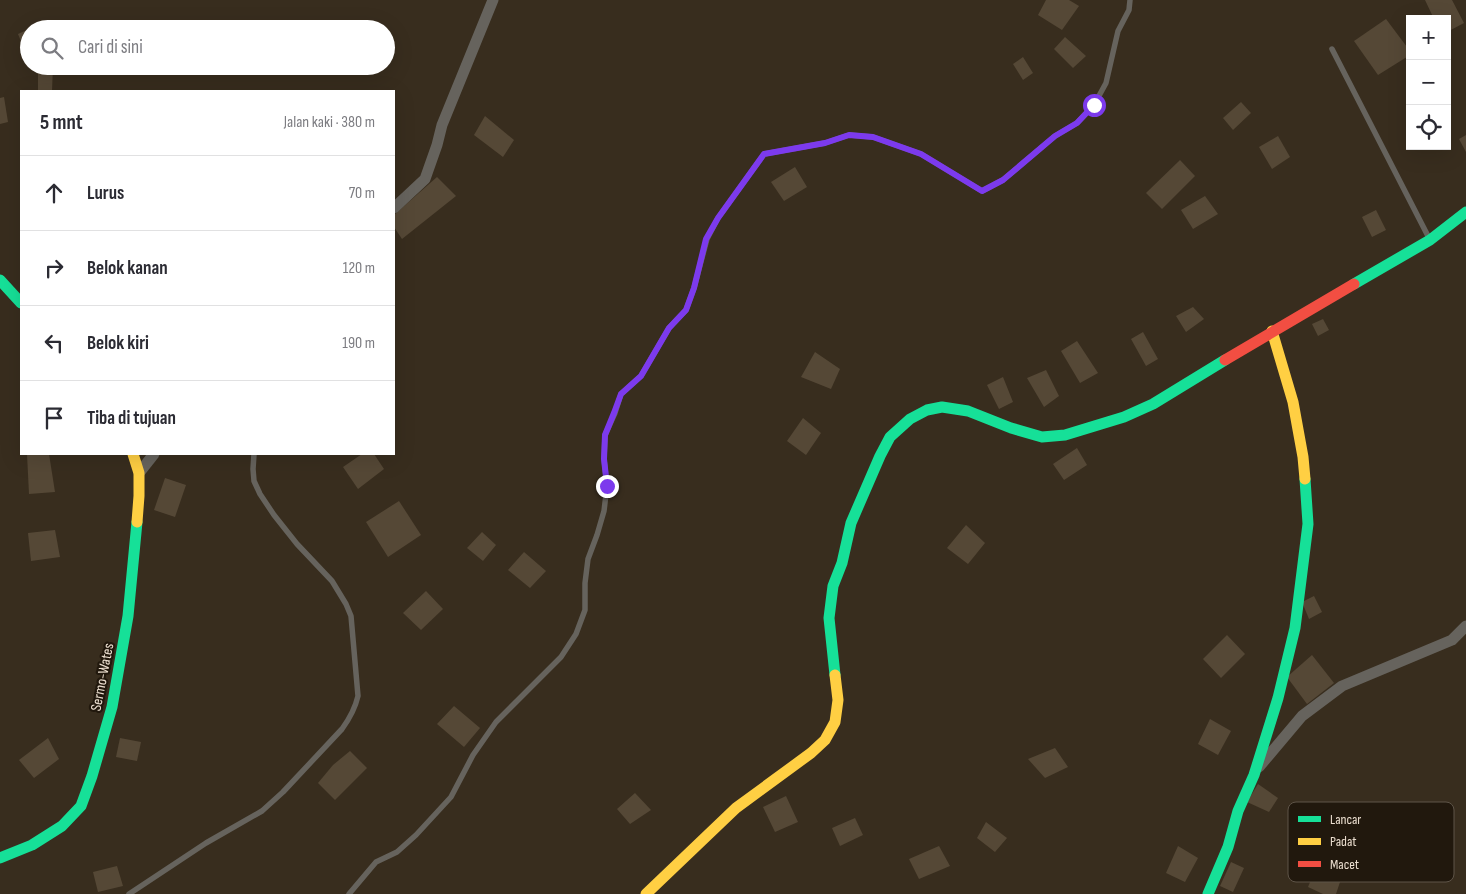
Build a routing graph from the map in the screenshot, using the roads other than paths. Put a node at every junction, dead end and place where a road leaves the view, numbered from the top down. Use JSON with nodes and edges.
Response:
{"nodes":[{"id":1,"x":493,"y":0,"type":"edge"},
{"id":2,"x":1130,"y":0,"type":"edge"},
{"id":3,"x":1332,"y":49,"type":"dead end"},
{"id":4,"x":395,"y":207,"type":"edge"},
{"id":5,"x":1466,"y":212,"type":"edge"},
{"id":6,"x":1430,"y":240,"type":"junction"},
{"id":7,"x":0,"y":280,"type":"edge"},
{"id":8,"x":20,"y":301,"type":"edge"},
{"id":9,"x":1272,"y":331,"type":"junction"},
{"id":10,"x":133,"y":455,"type":"edge"},
{"id":11,"x":153,"y":455,"type":"edge"},
{"id":12,"x":254,"y":455,"type":"edge"},
{"id":13,"x":139,"y":473,"type":"junction"},
{"id":14,"x":1466,"y":626,"type":"edge"},
{"id":15,"x":1256,"y":771,"type":"junction"},
{"id":16,"x":0,"y":858,"type":"edge"},
{"id":17,"x":129,"y":894,"type":"edge"},
{"id":18,"x":349,"y":894,"type":"edge"},
{"id":19,"x":646,"y":894,"type":"edge"},
{"id":20,"x":1208,"y":894,"type":"edge"}],
"edges":[{"from":1,"to":4,"type":"street"},
{"from":2,"to":18,"type":"lane"},
{"from":3,"to":6,"type":"lane"},
{"from":5,"to":6,"type":"street"},
{"from":6,"to":9,"type":"street"},
{"from":7,"to":8,"type":"street"},
{"from":9,"to":15,"type":"street"},
{"from":9,"to":19,"type":"street"},
{"from":10,"to":13,"type":"street","name":"Sermo-Wates"},
{"from":11,"to":13,"type":"street"},
{"from":12,"to":17,"type":"lane"},
{"from":13,"to":16,"type":"street","name":"Sermo-Wates"},
{"from":14,"to":15,"type":"street"},
{"from":15,"to":20,"type":"street"}]}
